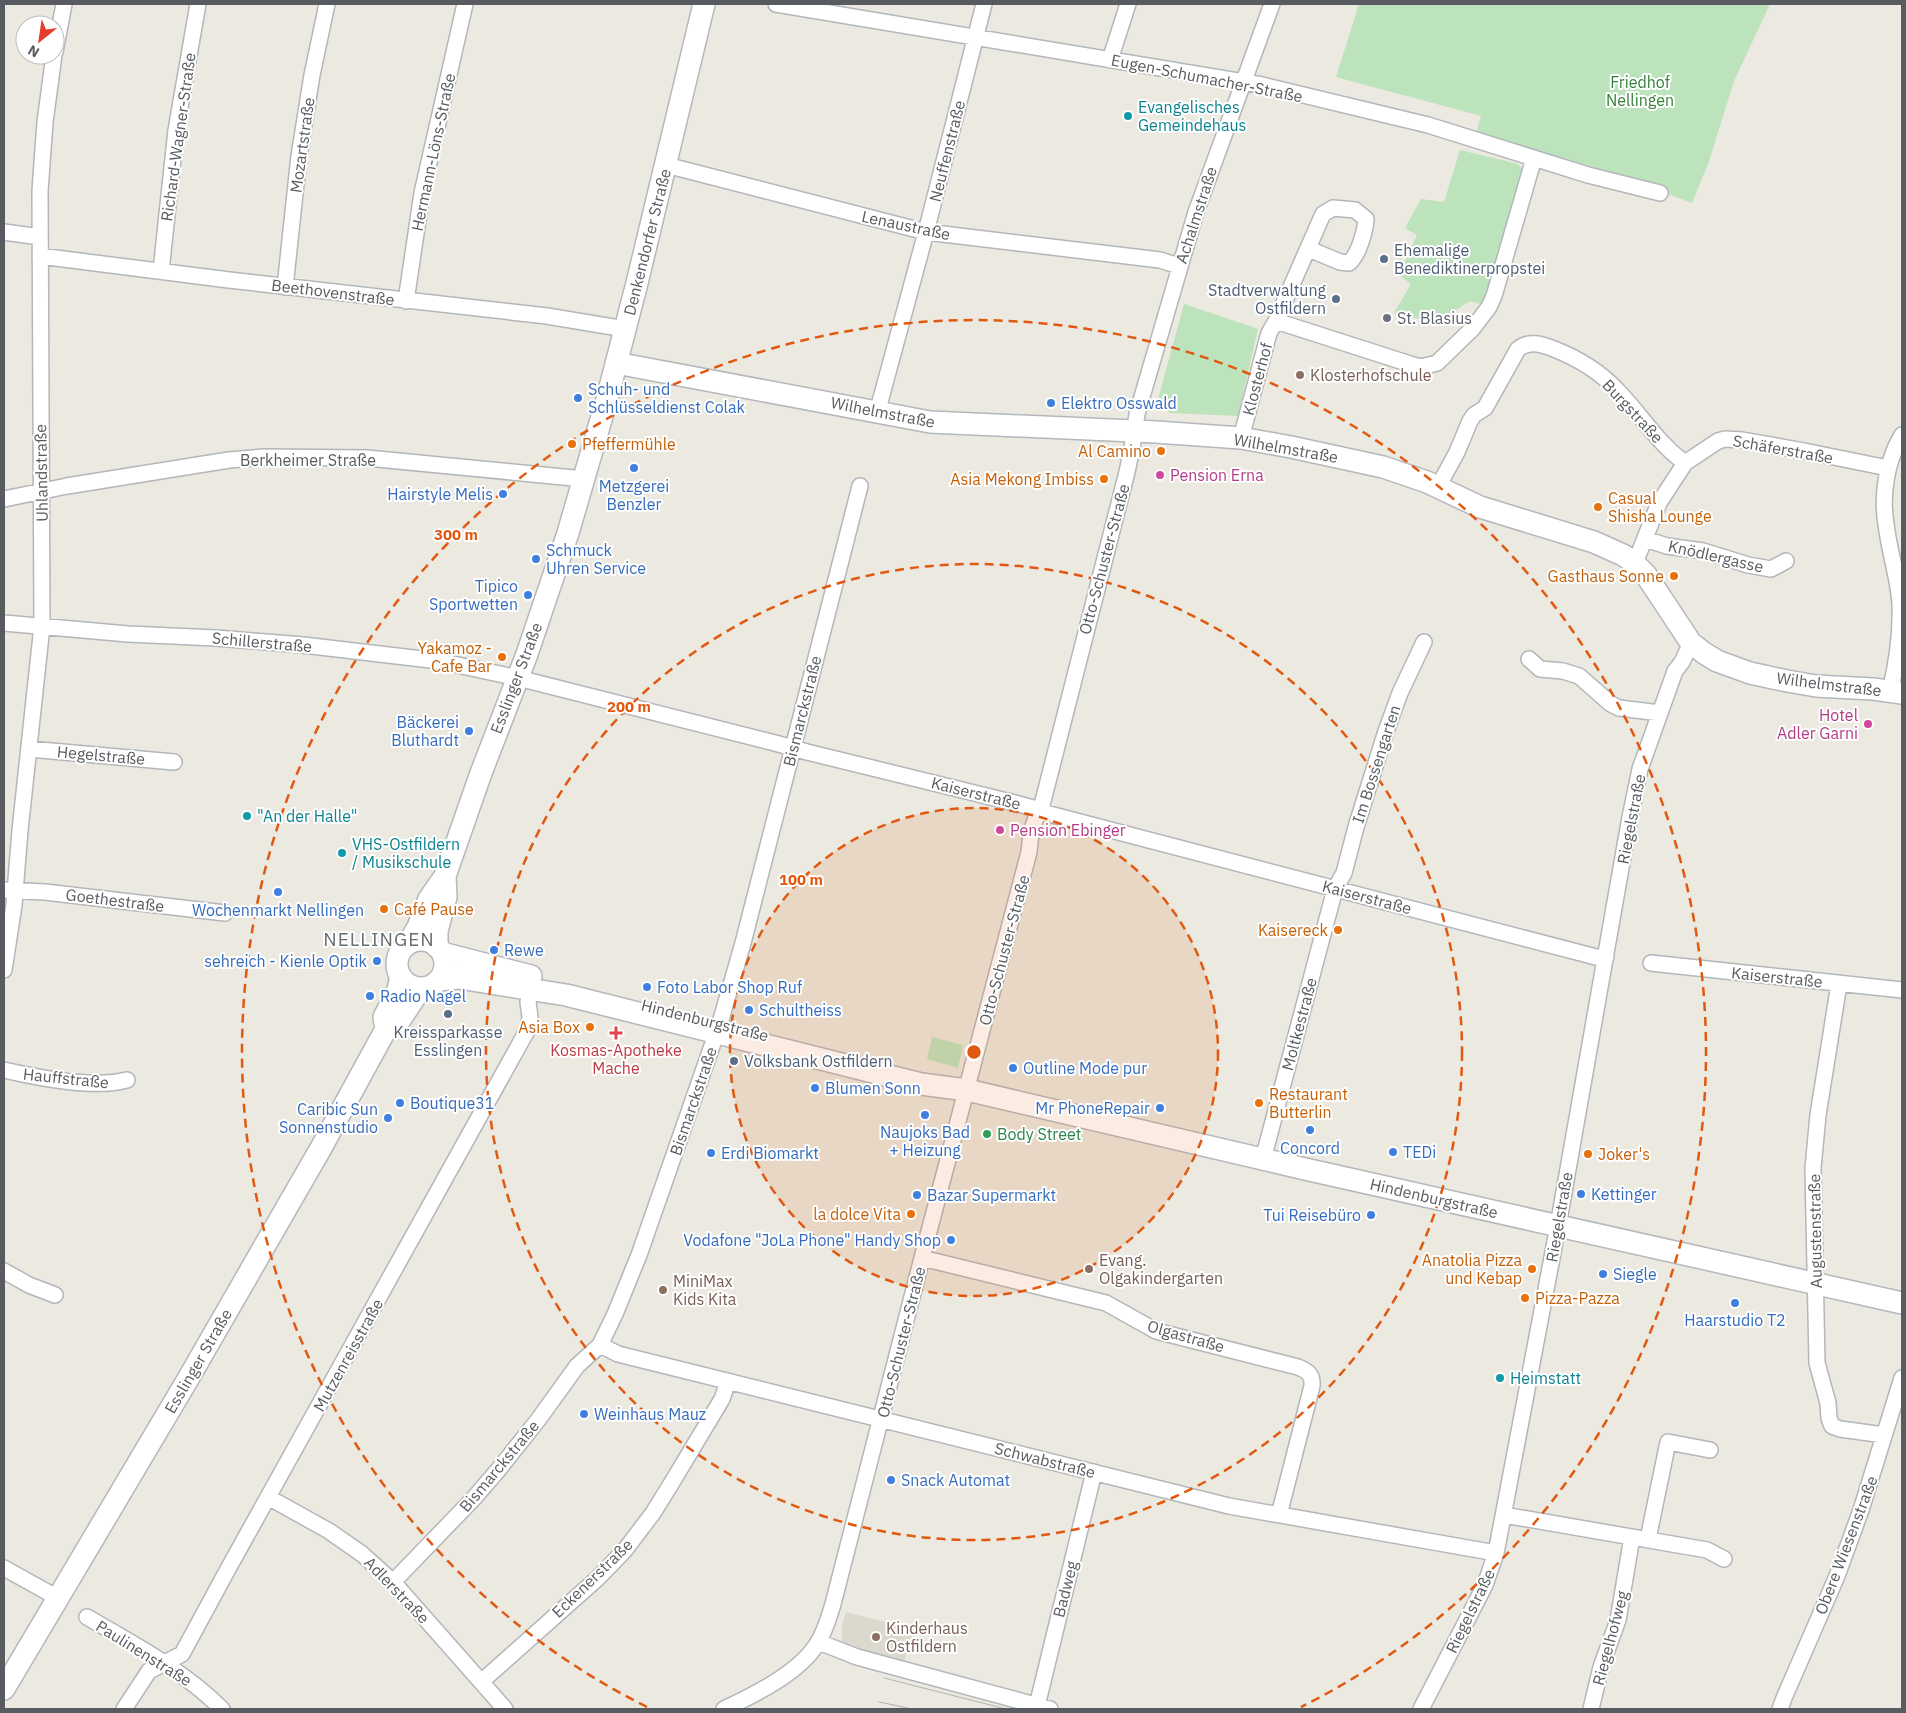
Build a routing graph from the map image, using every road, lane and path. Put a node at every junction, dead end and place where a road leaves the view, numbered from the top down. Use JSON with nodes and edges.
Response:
{"nodes":[{"id":1,"x":198,"y":4,"type":"edge"},
{"id":2,"x":327,"y":4,"type":"edge"},
{"id":3,"x":465,"y":4,"type":"edge"},
{"id":4,"x":704,"y":4,"type":"edge"},
{"id":5,"x":776,"y":4,"type":"edge"},
{"id":6,"x":984,"y":4,"type":"edge"},
{"id":7,"x":1128,"y":4,"type":"edge"},
{"id":8,"x":1272,"y":4,"type":"edge"},
{"id":9,"x":840,"y":8,"type":"edge"},
{"id":10,"x":976,"y":37,"type":"junction"},
{"id":11,"x":1110,"y":60,"type":"junction"},
{"id":12,"x":53,"y":65,"type":"edge"},
{"id":13,"x":1243,"y":82,"type":"junction"},
{"id":14,"x":1534,"y":158,"type":"junction"},
{"id":15,"x":666,"y":165,"type":"junction"},
{"id":16,"x":1660,"y":193,"type":"dead end"},
{"id":17,"x":4,"y":232,"type":"edge"},
{"id":18,"x":926,"y":232,"type":"junction"},
{"id":19,"x":40,"y":237,"type":"junction"},
{"id":20,"x":1309,"y":249,"type":"dead end"},
{"id":21,"x":40,"y":256,"type":"junction"},
{"id":22,"x":1179,"y":266,"type":"junction"},
{"id":23,"x":161,"y":271,"type":"junction"},
{"id":24,"x":285,"y":287,"type":"junction"},
{"id":25,"x":406,"y":301,"type":"junction"},
{"id":26,"x":1276,"y":321,"type":"junction"},
{"id":27,"x":625,"y":329,"type":"junction"},
{"id":28,"x":616,"y":363,"type":"junction"},
{"id":29,"x":877,"y":413,"type":"junction"},
{"id":30,"x":1134,"y":431,"type":"junction"},
{"id":31,"x":1902,"y":435,"type":"edge"},
{"id":32,"x":1241,"y":438,"type":"junction"},
{"id":33,"x":1685,"y":463,"type":"junction"},
{"id":34,"x":1888,"y":468,"type":"junction"},
{"id":35,"x":584,"y":479,"type":"junction"},
{"id":36,"x":860,"y":486,"type":"dead end"},
{"id":37,"x":1438,"y":487,"type":"junction"},
{"id":38,"x":42,"y":492,"type":"junction"},
{"id":39,"x":4,"y":499,"type":"edge"},
{"id":40,"x":1646,"y":539,"type":"junction"},
{"id":41,"x":1632,"y":561,"type":"junction"},
{"id":42,"x":1786,"y":561,"type":"dead end"},
{"id":43,"x":4,"y":623,"type":"edge"},
{"id":44,"x":42,"y":626,"type":"junction"},
{"id":45,"x":1424,"y":642,"type":"dead end"},
{"id":46,"x":1691,"y":643,"type":"junction"},
{"id":47,"x":1529,"y":659,"type":"dead end"},
{"id":48,"x":518,"y":678,"type":"junction"},
{"id":49,"x":1896,"y":692,"type":"edge"},
{"id":50,"x":1660,"y":713,"type":"junction"},
{"id":51,"x":792,"y":748,"type":"junction"},
{"id":52,"x":28,"y":749,"type":"junction"},
{"id":53,"x":174,"y":762,"type":"dead end"},
{"id":54,"x":1038,"y":811,"type":"junction"},
{"id":55,"x":445,"y":876,"type":"junction"},
{"id":56,"x":1335,"y":889,"type":"junction"},
{"id":57,"x":10,"y":890,"type":"edge"},
{"id":58,"x":225,"y":913,"type":"dead end"},
{"id":59,"x":409,"y":943,"type":"junction"},
{"id":60,"x":440,"y":950,"type":"junction"},
{"id":61,"x":1606,"y":957,"type":"junction"},
{"id":62,"x":1651,"y":963,"type":"dead end"},
{"id":63,"x":4,"y":970,"type":"edge"},
{"id":64,"x":401,"y":977,"type":"junction"},
{"id":65,"x":532,"y":983,"type":"junction"},
{"id":66,"x":430,"y":984,"type":"junction"},
{"id":67,"x":1838,"y":984,"type":"junction"},
{"id":68,"x":1902,"y":990,"type":"edge"},
{"id":69,"x":718,"y":1028,"type":"junction"},
{"id":70,"x":386,"y":1030,"type":"junction"},
{"id":71,"x":4,"y":1070,"type":"edge"},
{"id":72,"x":128,"y":1080,"type":"dead end"},
{"id":73,"x":967,"y":1090,"type":"junction"},
{"id":74,"x":1263,"y":1159,"type":"junction"},
{"id":75,"x":1558,"y":1226,"type":"junction"},
{"id":76,"x":922,"y":1258,"type":"junction"},
{"id":77,"x":4,"y":1271,"type":"edge"},
{"id":78,"x":1816,"y":1282,"type":"junction"},
{"id":79,"x":55,"y":1295,"type":"dead end"},
{"id":80,"x":1902,"y":1303,"type":"edge"},
{"id":81,"x":600,"y":1345,"type":"junction"},
{"id":82,"x":1902,"y":1378,"type":"edge"},
{"id":83,"x":728,"y":1381,"type":"junction"},
{"id":84,"x":881,"y":1419,"type":"junction"},
{"id":85,"x":1884,"y":1435,"type":"junction"},
{"id":86,"x":1710,"y":1450,"type":"dead end"},
{"id":87,"x":1094,"y":1472,"type":"junction"},
{"id":88,"x":268,"y":1497,"type":"junction"},
{"id":89,"x":1279,"y":1515,"type":"junction"},
{"id":90,"x":1504,"y":1515,"type":"junction"},
{"id":91,"x":1632,"y":1537,"type":"junction"},
{"id":92,"x":1648,"y":1539,"type":"junction"},
{"id":93,"x":1496,"y":1552,"type":"junction"},
{"id":94,"x":1724,"y":1559,"type":"dead end"},
{"id":95,"x":4,"y":1568,"type":"edge"},
{"id":96,"x":393,"y":1582,"type":"junction"},
{"id":97,"x":58,"y":1598,"type":"junction"},
{"id":98,"x":87,"y":1617,"type":"dead end"},
{"id":99,"x":819,"y":1642,"type":"junction"},
{"id":100,"x":165,"y":1662,"type":"junction"},
{"id":101,"x":480,"y":1682,"type":"junction"},
{"id":102,"x":4,"y":1689,"type":"edge"},
{"id":103,"x":1044,"y":1708,"type":"edge"},
{"id":104,"x":124,"y":1709,"type":"edge"},
{"id":105,"x":222,"y":1709,"type":"edge"},
{"id":106,"x":505,"y":1709,"type":"edge"},
{"id":107,"x":724,"y":1709,"type":"edge"},
{"id":108,"x":1421,"y":1709,"type":"edge"},
{"id":109,"x":1591,"y":1709,"type":"edge"},
{"id":110,"x":1780,"y":1709,"type":"edge"}],
"edges":[{"from":1,"to":23,"type":"street","name":"Richard-Wagner-Straße"},
{"from":2,"to":24,"type":"street","name":"Mozartstraße"},
{"from":3,"to":25,"type":"street","name":"Hermann-Löns-Straße"},
{"from":4,"to":15,"type":"main road","name":"Denkendorfer Straße"},
{"from":5,"to":9,"type":"street","name":"Eugen-Schumacher-Straße"},
{"from":6,"to":10,"type":"street","name":"Neuffenstraße"},
{"from":7,"to":11,"type":"street"},
{"from":8,"to":13,"type":"street","name":"Achalmstraße"},
{"from":9,"to":10,"type":"street","name":"Eugen-Schumacher-Straße"},
{"from":10,"to":11,"type":"street","name":"Eugen-Schumacher-Straße"},
{"from":10,"to":18,"type":"street","name":"Neuffenstraße"},
{"from":11,"to":13,"type":"street","name":"Eugen-Schumacher-Straße"},
{"from":12,"to":19,"type":"street","name":"Uhlandstraße"},
{"from":13,"to":14,"type":"street","name":"Eugen-Schumacher-Straße"},
{"from":13,"to":22,"type":"street","name":"Achalmstraße"},
{"from":14,"to":16,"type":"street","name":"Eugen-Schumacher-Straße"},
{"from":14,"to":26,"type":"street","name":"Klosterhof"},
{"from":15,"to":18,"type":"street","name":"Lenaustraße"},
{"from":15,"to":27,"type":"main road","name":"Denkendorfer Straße"},
{"from":17,"to":19,"type":"street"},
{"from":18,"to":22,"type":"street","name":"Lenaustraße"},
{"from":18,"to":29,"type":"street","name":"Neuffenstraße"},
{"from":19,"to":21,"type":"street","name":"Uhlandstraße"},
{"from":20,"to":26,"type":"street","name":"Klosterhof"},
{"from":21,"to":23,"type":"street","name":"Beethovenstraße"},
{"from":21,"to":38,"type":"street","name":"Uhlandstraße"},
{"from":22,"to":30,"type":"street","name":"Achalmstraße"},
{"from":23,"to":24,"type":"street","name":"Beethovenstraße"},
{"from":24,"to":25,"type":"street","name":"Beethovenstraße"},
{"from":25,"to":27,"type":"street","name":"Beethovenstraße"},
{"from":26,"to":32,"type":"street","name":"Klosterhof"},
{"from":27,"to":28,"type":"main road","name":"Denkendorfer Straße"},
{"from":28,"to":29,"type":"main road","name":"Wilhelmstraße"},
{"from":28,"to":35,"type":"main road","name":"Denkendorfer Straße"},
{"from":29,"to":30,"type":"main road","name":"Wilhelmstraße"},
{"from":30,"to":32,"type":"main road","name":"Wilhelmstraße"},
{"from":30,"to":54,"type":"street","name":"Otto-Schuster-Straße"},
{"from":31,"to":34,"type":"street"},
{"from":32,"to":37,"type":"main road","name":"Wilhelmstraße"},
{"from":33,"to":34,"type":"street","name":"Schäferstraße"},
{"from":33,"to":37,"type":"street","name":"Burgstraße"},
{"from":33,"to":40,"type":"street"},
{"from":34,"to":49,"type":"street"},
{"from":35,"to":38,"type":"street","name":"Berkheimer Straße"},
{"from":35,"to":48,"type":"main road","name":"Esslinger Straße"},
{"from":36,"to":51,"type":"street","name":"Bismarckstraße"},
{"from":37,"to":41,"type":"main road","name":"Wilhelmstraße"},
{"from":38,"to":39,"type":"street","name":"Berkheimer Straße"},
{"from":38,"to":44,"type":"street","name":"Uhlandstraße"},
{"from":40,"to":41,"type":"street"},
{"from":40,"to":42,"type":"street","name":"Knödlergasse"},
{"from":41,"to":46,"type":"main road","name":"Wilhelmstraße"},
{"from":43,"to":44,"type":"street","name":"Schillerstraße"},
{"from":44,"to":48,"type":"street","name":"Schillerstraße"},
{"from":44,"to":52,"type":"street","name":"Uhlandstraße"},
{"from":45,"to":56,"type":"street","name":"Im Bossengarten"},
{"from":46,"to":49,"type":"main road","name":"Wilhelmstraße"},
{"from":46,"to":50,"type":"street","name":"Riegelstraße"},
{"from":47,"to":50,"type":"street"},
{"from":48,"to":51,"type":"street","name":"Kaiserstraße"},
{"from":48,"to":55,"type":"main road","name":"Esslinger Straße"},
{"from":50,"to":61,"type":"street","name":"Riegelstraße"},
{"from":51,"to":54,"type":"street","name":"Kaiserstraße"},
{"from":51,"to":69,"type":"street","name":"Bismarckstraße"},
{"from":52,"to":53,"type":"street","name":"Hegelstraße"},
{"from":52,"to":57,"type":"street","name":"Uhlandstraße"},
{"from":54,"to":56,"type":"street","name":"Kaiserstraße"},
{"from":54,"to":73,"type":"street","name":"Otto-Schuster-Straße"},
{"from":55,"to":59,"type":"main road","name":"Esslinger Straße"},
{"from":55,"to":60,"type":"main road","name":"Esslinger Straße"},
{"from":56,"to":61,"type":"street","name":"Kaiserstraße"},
{"from":56,"to":74,"type":"street","name":"Moltkestraße"},
{"from":57,"to":58,"type":"street","name":"Goethestraße"},
{"from":57,"to":63,"type":"street","name":"Uhlandstraße"},
{"from":59,"to":60,"type":"main road"},
{"from":59,"to":64,"type":"main road","name":"Esslinger Straße"},
{"from":60,"to":65,"type":"main road","name":"Hindenburgstraße"},
{"from":60,"to":66,"type":"main road","name":"Esslinger Straße"},
{"from":61,"to":75,"type":"street","name":"Riegelstraße"},
{"from":62,"to":67,"type":"street","name":"Kaiserstraße"},
{"from":64,"to":66,"type":"main road"},
{"from":64,"to":70,"type":"main road","name":"Esslinger Straße"},
{"from":65,"to":66,"type":"main road","name":"Hindenburgstraße"},
{"from":65,"to":69,"type":"main road","name":"Hindenburgstraße"},
{"from":65,"to":88,"type":"street","name":"Mutzenreisstraße"},
{"from":66,"to":70,"type":"main road","name":"Esslinger Straße"},
{"from":67,"to":68,"type":"street","name":"Kaiserstraße"},
{"from":67,"to":78,"type":"street","name":"Augustenstraße"},
{"from":69,"to":73,"type":"main road","name":"Hindenburgstraße"},
{"from":69,"to":81,"type":"street","name":"Bismarckstraße"},
{"from":70,"to":97,"type":"main road","name":"Esslinger Straße"},
{"from":71,"to":72,"type":"street","name":"Hauffstraße"},
{"from":73,"to":74,"type":"main road","name":"Hindenburgstraße"},
{"from":73,"to":76,"type":"street","name":"Otto-Schuster-Straße"},
{"from":74,"to":75,"type":"main road","name":"Hindenburgstraße"},
{"from":75,"to":78,"type":"main road","name":"Hindenburgstraße"},
{"from":75,"to":90,"type":"street","name":"Riegelstraße"},
{"from":76,"to":84,"type":"street","name":"Otto-Schuster-Straße"},
{"from":76,"to":89,"type":"street","name":"Olgastraße"},
{"from":77,"to":79,"type":"street"},
{"from":78,"to":80,"type":"main road","name":"Hindenburgstraße"},
{"from":78,"to":85,"type":"street","name":"Augustenstraße"},
{"from":81,"to":83,"type":"street","name":"Schwabstraße"},
{"from":81,"to":96,"type":"street","name":"Bismarckstraße"},
{"from":82,"to":85,"type":"street","name":"Obere Wiesenstraße"},
{"from":83,"to":84,"type":"street","name":"Schwabstraße"},
{"from":83,"to":101,"type":"street","name":"Eckenerstraße"},
{"from":84,"to":87,"type":"street","name":"Schwabstraße"},
{"from":84,"to":99,"type":"street","name":"Otto-Schuster-Straße"},
{"from":85,"to":110,"type":"street","name":"Obere Wiesenstraße"},
{"from":86,"to":92,"type":"street"},
{"from":87,"to":89,"type":"street","name":"Schwabstraße"},
{"from":87,"to":103,"type":"street","name":"Badweg"},
{"from":88,"to":96,"type":"street","name":"Adlerstraße"},
{"from":88,"to":100,"type":"street","name":"Mutzenreisstraße"},
{"from":89,"to":93,"type":"street","name":"Schwabstraße"},
{"from":90,"to":91,"type":"street"},
{"from":90,"to":93,"type":"street","name":"Riegelstraße"},
{"from":91,"to":92,"type":"street"},
{"from":91,"to":109,"type":"street","name":"Riegelhofweg"},
{"from":92,"to":94,"type":"street"},
{"from":93,"to":108,"type":"street","name":"Riegelstraße"},
{"from":95,"to":97,"type":"street"},
{"from":96,"to":101,"type":"street","name":"Adlerstraße"},
{"from":97,"to":102,"type":"main road","name":"Esslinger Straße"},
{"from":98,"to":100,"type":"street","name":"Paulinenstraße"},
{"from":99,"to":103,"type":"street"},
{"from":99,"to":107,"type":"street"},
{"from":100,"to":104,"type":"street","name":"Mutzenreisstraße"},
{"from":100,"to":105,"type":"street","name":"Paulinenstraße"},
{"from":101,"to":106,"type":"street","name":"Adlerstraße"}]}
